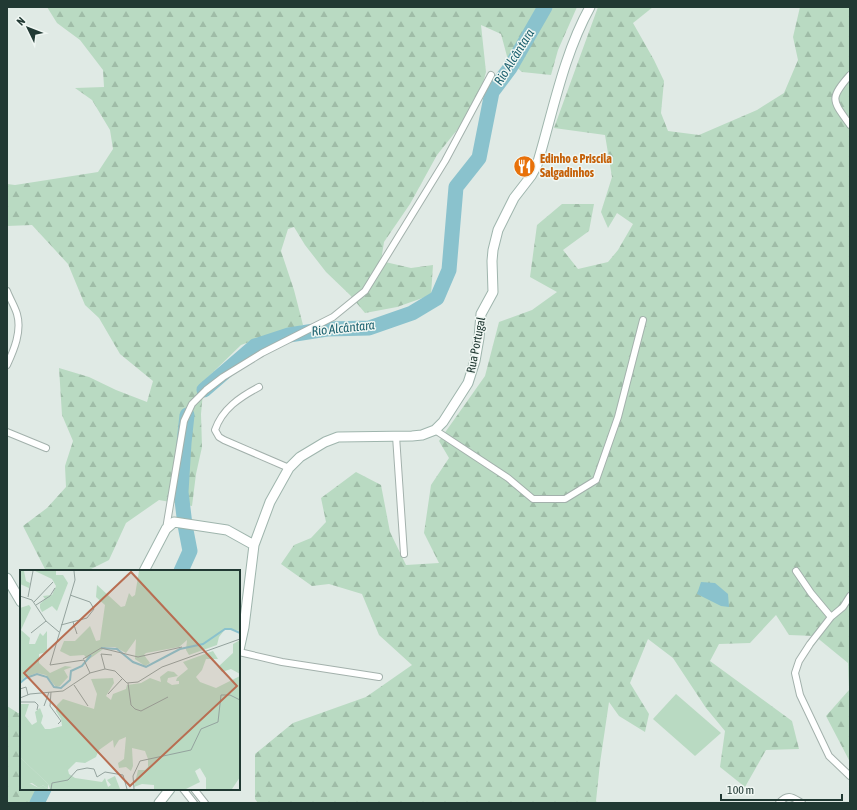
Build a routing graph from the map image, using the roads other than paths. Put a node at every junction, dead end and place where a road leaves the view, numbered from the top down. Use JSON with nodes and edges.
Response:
{"nodes":[{"id":1,"x":590,"y":7,"type":"edge"},
{"id":2,"x":491,"y":74,"type":"dead end"},
{"id":3,"x":850,"y":75,"type":"edge"},
{"id":4,"x":850,"y":125,"type":"edge"},
{"id":5,"x":7,"y":291,"type":"edge"},
{"id":6,"x":643,"y":320,"type":"dead end"},
{"id":7,"x":7,"y":365,"type":"edge"},
{"id":8,"x":259,"y":387,"type":"dead end"},
{"id":9,"x":435,"y":430,"type":"junction"},
{"id":10,"x":7,"y":432,"type":"edge"},
{"id":11,"x":396,"y":436,"type":"junction"},
{"id":12,"x":46,"y":448,"type":"dead end"},
{"id":13,"x":289,"y":468,"type":"junction"},
{"id":14,"x":166,"y":529,"type":"junction"},
{"id":15,"x":254,"y":545,"type":"junction"},
{"id":16,"x":404,"y":554,"type":"dead end"},
{"id":17,"x":145,"y":570,"type":"edge"},
{"id":18,"x":796,"y":570,"type":"dead end"},
{"id":19,"x":7,"y":578,"type":"edge"},
{"id":20,"x":850,"y":596,"type":"edge"},
{"id":21,"x":20,"y":600,"type":"edge"},
{"id":22,"x":831,"y":617,"type":"junction"},
{"id":23,"x":240,"y":646,"type":"edge"},
{"id":24,"x":240,"y":651,"type":"edge"},
{"id":25,"x":379,"y":677,"type":"dead end"},
{"id":26,"x":850,"y":776,"type":"edge"},
{"id":27,"x":169,"y":790,"type":"edge"},
{"id":28,"x":184,"y":790,"type":"edge"},
{"id":29,"x":195,"y":790,"type":"edge"},
{"id":30,"x":159,"y":803,"type":"edge"},
{"id":31,"x":194,"y":803,"type":"edge"},
{"id":32,"x":205,"y":803,"type":"edge"},
{"id":33,"x":779,"y":803,"type":"edge"},
{"id":34,"x":802,"y":803,"type":"edge"}],
"edges":[{"from":1,"to":9,"type":"street","name":"Rua Portugal"},
{"from":2,"to":14,"type":"street"},
{"from":3,"to":4,"type":"street"},
{"from":5,"to":7,"type":"street"},
{"from":6,"to":9,"type":"street"},
{"from":8,"to":13,"type":"street"},
{"from":9,"to":11,"type":"street"},
{"from":10,"to":12,"type":"street"},
{"from":11,"to":13,"type":"street"},
{"from":11,"to":16,"type":"street"},
{"from":13,"to":15,"type":"street"},
{"from":14,"to":15,"type":"street"},
{"from":14,"to":17,"type":"street"},
{"from":15,"to":23,"type":"street"},
{"from":18,"to":22,"type":"street"},
{"from":19,"to":21,"type":"street"},
{"from":20,"to":22,"type":"street"},
{"from":22,"to":26,"type":"street"},
{"from":24,"to":25,"type":"street"},
{"from":27,"to":30,"type":"street"},
{"from":28,"to":31,"type":"street"},
{"from":29,"to":32,"type":"street"},
{"from":33,"to":34,"type":"street"}]}
